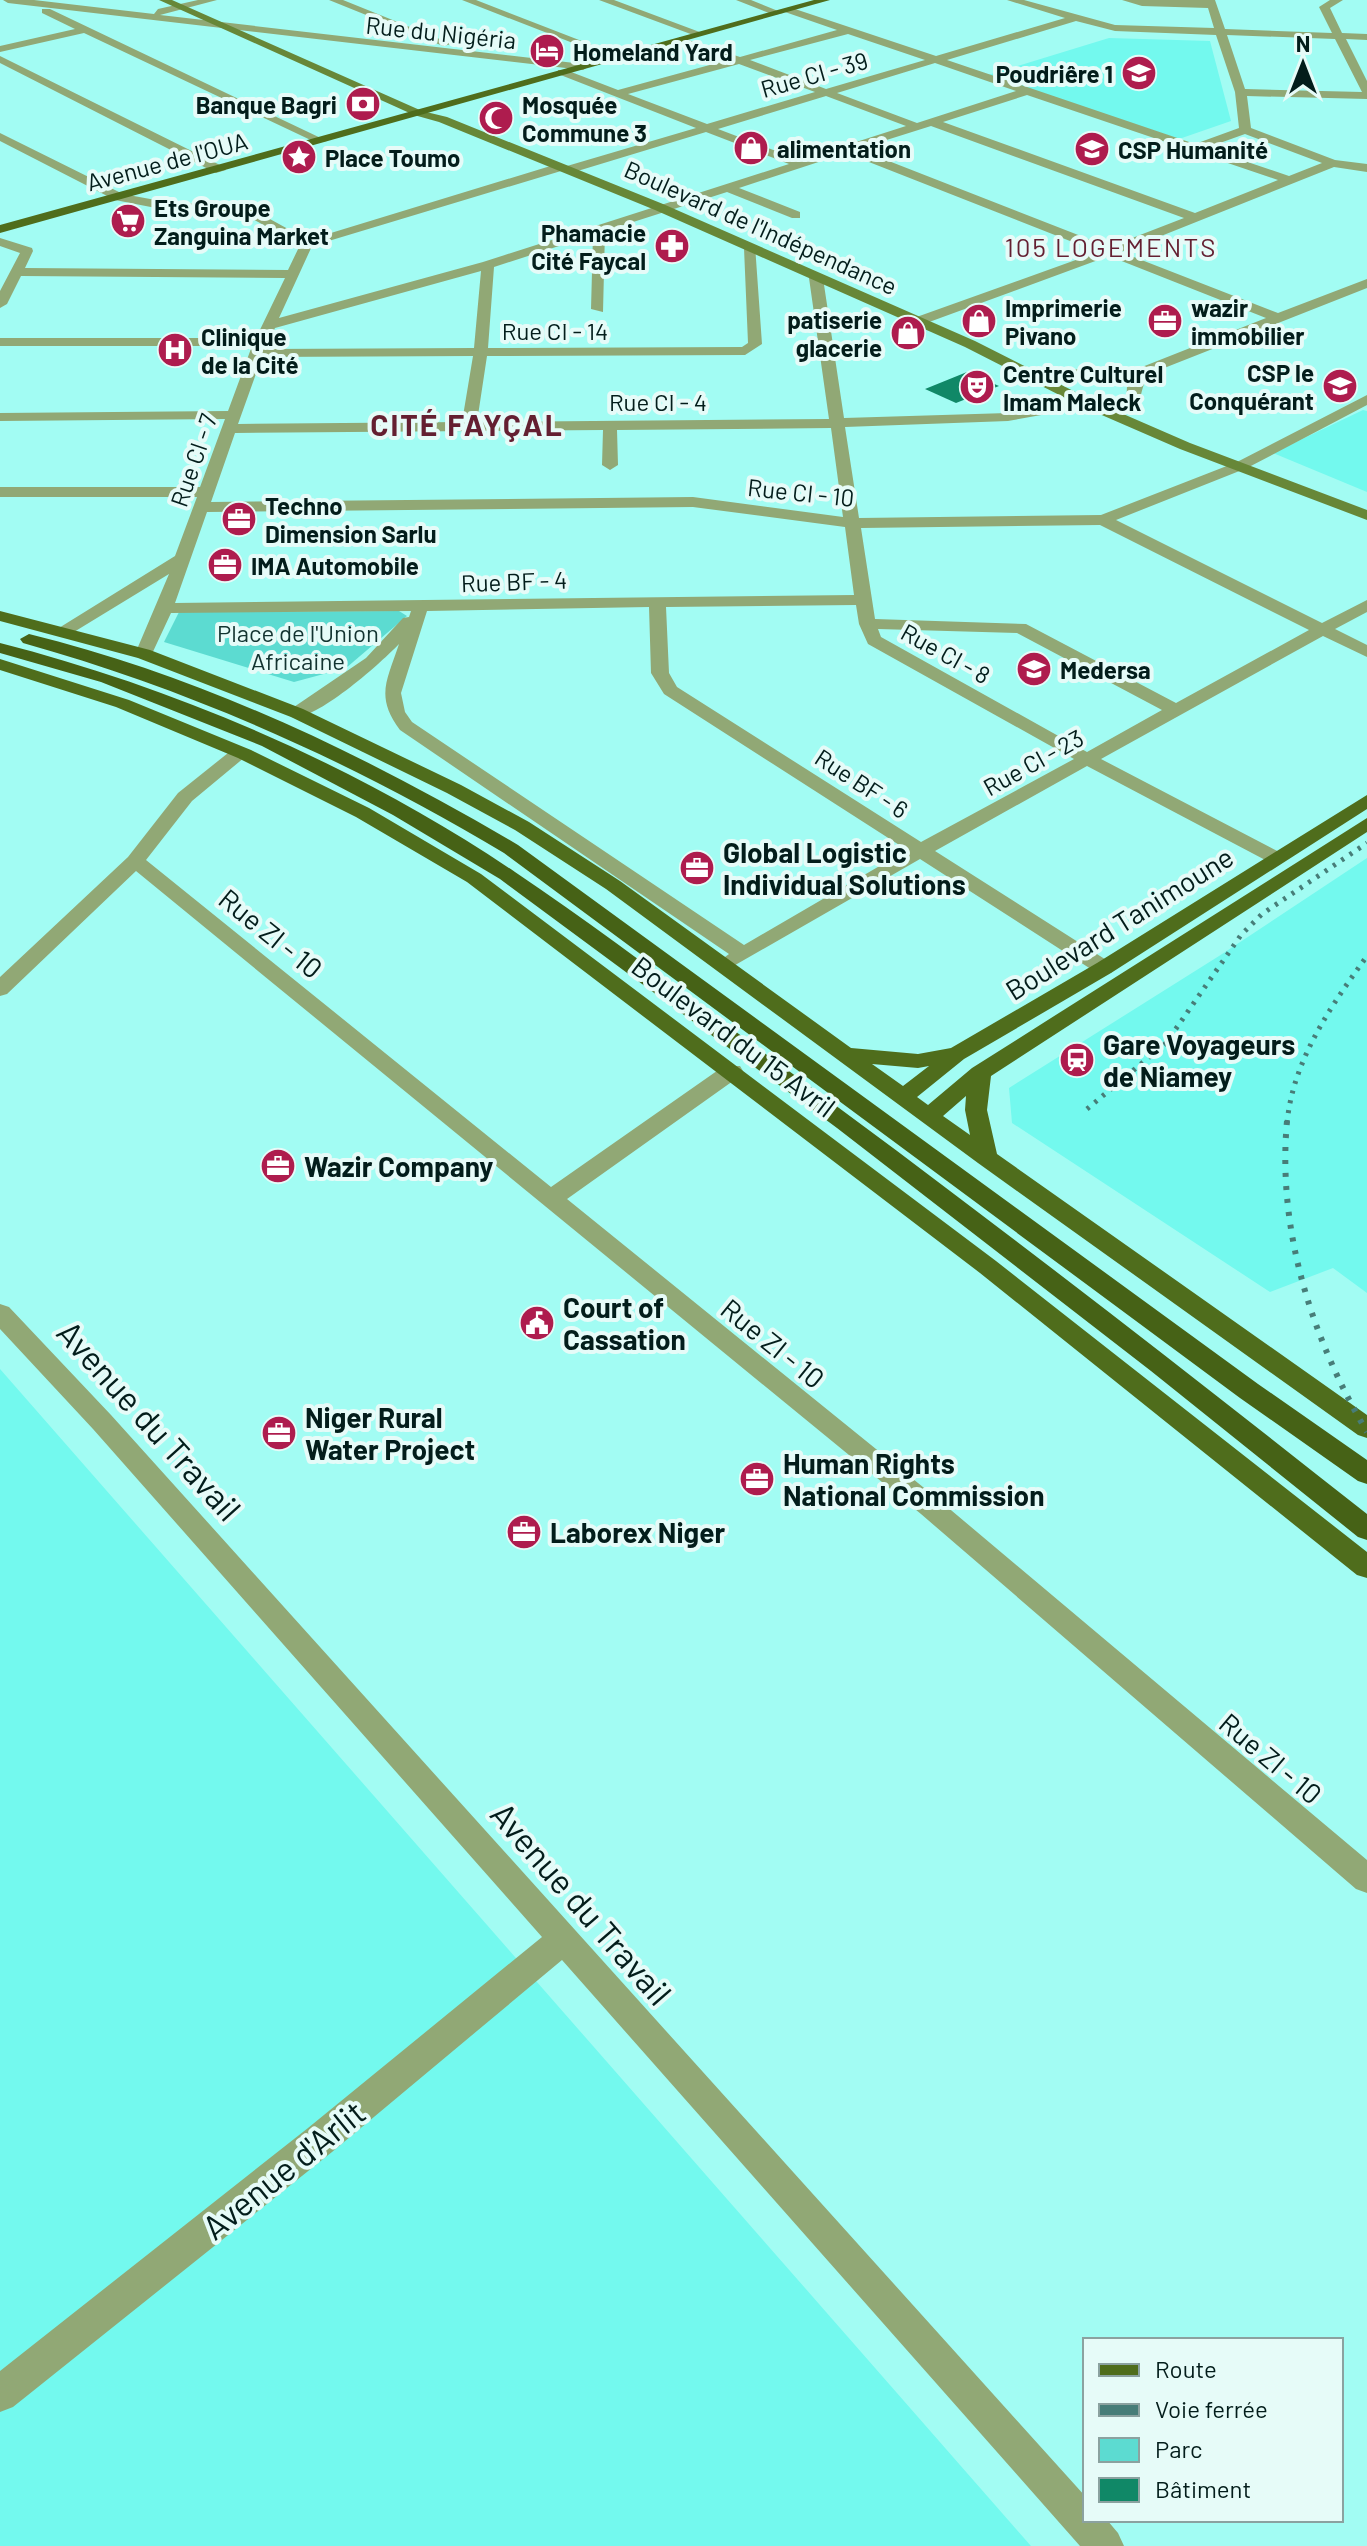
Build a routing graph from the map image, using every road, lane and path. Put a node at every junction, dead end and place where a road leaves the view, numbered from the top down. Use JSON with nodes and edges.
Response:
{"nodes":[{"id":1,"x":8,"y":0,"type":"edge"},
{"id":2,"x":164,"y":0,"type":"edge"},
{"id":3,"x":212,"y":0,"type":"edge"},
{"id":4,"x":334,"y":0,"type":"edge"},
{"id":5,"x":467,"y":0,"type":"edge"},
{"id":6,"x":604,"y":0,"type":"edge"},
{"id":7,"x":741,"y":0,"type":"edge"},
{"id":8,"x":825,"y":0,"type":"edge"},
{"id":9,"x":1012,"y":0,"type":"edge"},
{"id":10,"x":1127,"y":0,"type":"edge"},
{"id":11,"x":1338,"y":0,"type":"edge"},
{"id":12,"x":24,"y":1,"type":"edge"},
{"id":13,"x":1210,"y":2,"type":"edge"},
{"id":14,"x":188,"y":4,"type":"edge"},
{"id":15,"x":784,"y":12,"type":"junction"},
{"id":16,"x":141,"y":16,"type":"junction"},
{"id":17,"x":1072,"y":19,"type":"junction"},
{"id":18,"x":112,"y":23,"type":"dead end"},
{"id":19,"x":98,"y":26,"type":"dead end"},
{"id":20,"x":223,"y":27,"type":"junction"},
{"id":21,"x":83,"y":30,"type":"junction"},
{"id":22,"x":849,"y":30,"type":"junction"},
{"id":23,"x":258,"y":31,"type":"junction"},
{"id":24,"x":1221,"y":32,"type":"junction"},
{"id":25,"x":700,"y":34,"type":"junction"},
{"id":26,"x":1339,"y":35,"type":"junction"},
{"id":27,"x":1367,"y":37,"type":"edge"},
{"id":28,"x":683,"y":39,"type":"junction"},
{"id":29,"x":0,"y":49,"type":"edge"},
{"id":30,"x":480,"y":56,"type":"junction"},
{"id":31,"x":618,"y":57,"type":"junction"},
{"id":32,"x":0,"y":59,"type":"edge"},
{"id":33,"x":737,"y":60,"type":"junction"},
{"id":34,"x":936,"y":61,"type":"junction"},
{"id":35,"x":583,"y":67,"type":"junction"},
{"id":36,"x":562,"y":72,"type":"junction"},
{"id":37,"x":1024,"y":92,"type":"junction"},
{"id":38,"x":1241,"y":92,"type":"junction"},
{"id":39,"x":827,"y":93,"type":"junction"},
{"id":40,"x":615,"y":94,"type":"junction"},
{"id":41,"x":1315,"y":94,"type":"junction"},
{"id":42,"x":1367,"y":94,"type":"edge"},
{"id":43,"x":1367,"y":111,"type":"edge"},
{"id":44,"x":418,"y":113,"type":"junction"},
{"id":45,"x":440,"y":113,"type":"junction"},
{"id":46,"x":932,"y":122,"type":"junction"},
{"id":47,"x":918,"y":127,"type":"junction"},
{"id":48,"x":708,"y":128,"type":"junction"},
{"id":49,"x":1245,"y":130,"type":"junction"},
{"id":50,"x":0,"y":136,"type":"edge"},
{"id":51,"x":321,"y":141,"type":"junction"},
{"id":52,"x":846,"y":149,"type":"junction"},
{"id":53,"x":1192,"y":149,"type":"junction"},
{"id":54,"x":1333,"y":163,"type":"junction"},
{"id":55,"x":799,"y":164,"type":"junction"},
{"id":56,"x":1367,"y":168,"type":"edge"},
{"id":57,"x":564,"y":169,"type":"junction"},
{"id":58,"x":220,"y":170,"type":"junction"},
{"id":59,"x":1289,"y":180,"type":"junction"},
{"id":60,"x":725,"y":187,"type":"junction"},
{"id":61,"x":119,"y":197,"type":"junction"},
{"id":62,"x":659,"y":207,"type":"junction"},
{"id":63,"x":796,"y":215,"type":"dead end"},
{"id":64,"x":1196,"y":218,"type":"junction"},
{"id":65,"x":599,"y":229,"type":"junction"},
{"id":66,"x":1,"y":231,"type":"edge"},
{"id":67,"x":307,"y":244,"type":"junction"},
{"id":68,"x":750,"y":248,"type":"junction"},
{"id":69,"x":1112,"y":251,"type":"junction"},
{"id":70,"x":488,"y":265,"type":"junction"},
{"id":71,"x":18,"y":272,"type":"junction"},
{"id":72,"x":295,"y":274,"type":"junction"},
{"id":73,"x":816,"y":278,"type":"junction"},
{"id":74,"x":1367,"y":283,"type":"edge"},
{"id":75,"x":0,"y":304,"type":"edge"},
{"id":76,"x":598,"y":309,"type":"dead end"},
{"id":77,"x":1281,"y":319,"type":"junction"},
{"id":78,"x":916,"y":322,"type":"junction"},
{"id":79,"x":269,"y":325,"type":"junction"},
{"id":80,"x":0,"y":342,"type":"edge"},
{"id":81,"x":970,"y":344,"type":"junction"},
{"id":82,"x":258,"y":348,"type":"junction"},
{"id":83,"x":481,"y":353,"type":"junction"},
{"id":84,"x":1144,"y":371,"type":"junction"},
{"id":85,"x":1059,"y":374,"type":"junction"},
{"id":86,"x":1367,"y":399,"type":"edge"},
{"id":87,"x":1086,"y":403,"type":"junction"},
{"id":88,"x":1131,"y":406,"type":"junction"},
{"id":89,"x":0,"y":417,"type":"edge"},
{"id":90,"x":230,"y":422,"type":"junction"},
{"id":91,"x":610,"y":423,"type":"junction"},
{"id":92,"x":838,"y":423,"type":"junction"},
{"id":93,"x":469,"y":425,"type":"junction"},
{"id":94,"x":610,"y":465,"type":"dead end"},
{"id":95,"x":1242,"y":465,"type":"junction"},
{"id":96,"x":0,"y":492,"type":"edge"},
{"id":97,"x":203,"y":499,"type":"junction"},
{"id":98,"x":1367,"y":515,"type":"edge"},
{"id":99,"x":1103,"y":520,"type":"junction"},
{"id":100,"x":852,"y":523,"type":"junction"},
{"id":101,"x":182,"y":559,"type":"junction"},
{"id":102,"x":864,"y":600,"type":"junction"},
{"id":103,"x":657,"y":601,"type":"junction"},
{"id":104,"x":1367,"y":605,"type":"edge"},
{"id":105,"x":165,"y":608,"type":"junction"},
{"id":106,"x":420,"y":608,"type":"junction"},
{"id":107,"x":0,"y":616,"type":"edge"},
{"id":108,"x":867,"y":624,"type":"junction"},
{"id":109,"x":1320,"y":630,"type":"junction"},
{"id":110,"x":63,"y":631,"type":"junction"},
{"id":111,"x":0,"y":632,"type":"edge"},
{"id":112,"x":0,"y":648,"type":"edge"},
{"id":113,"x":1367,"y":652,"type":"edge"},
{"id":114,"x":144,"y":654,"type":"junction"},
{"id":115,"x":0,"y":664,"type":"edge"},
{"id":116,"x":1177,"y":711,"type":"junction"},
{"id":117,"x":297,"y":713,"type":"junction"},
{"id":118,"x":239,"y":753,"type":"junction"},
{"id":119,"x":1087,"y":759,"type":"junction"},
{"id":120,"x":1367,"y":801,"type":"edge"},
{"id":121,"x":1367,"y":824,"type":"edge"},
{"id":122,"x":920,"y":851,"type":"junction"},
{"id":123,"x":1276,"y":858,"type":"junction"},
{"id":124,"x":135,"y":861,"type":"junction"},
{"id":125,"x":743,"y":954,"type":"junction"},
{"id":126,"x":723,"y":966,"type":"junction"},
{"id":127,"x":1104,"y":968,"type":"junction"},
{"id":128,"x":0,"y":989,"type":"edge"},
{"id":129,"x":990,"y":1034,"type":"junction"},
{"id":130,"x":1014,"y":1052,"type":"junction"},
{"id":131,"x":846,"y":1054,"type":"junction"},
{"id":132,"x":956,"y":1054,"type":"junction"},
{"id":133,"x":732,"y":1071,"type":"junction"},
{"id":134,"x":980,"y":1073,"type":"junction"},
{"id":135,"x":903,"y":1095,"type":"junction"},
{"id":136,"x":930,"y":1115,"type":"junction"},
{"id":137,"x":986,"y":1158,"type":"junction"},
{"id":138,"x":549,"y":1200,"type":"junction"},
{"id":139,"x":0,"y":1313,"type":"edge"},
{"id":140,"x":1367,"y":1428,"type":"edge"},
{"id":141,"x":1367,"y":1474,"type":"edge"},
{"id":142,"x":1367,"y":1529,"type":"edge"},
{"id":143,"x":1367,"y":1567,"type":"edge"},
{"id":144,"x":1367,"y":1879,"type":"edge"},
{"id":145,"x":562,"y":1940,"type":"junction"},
{"id":146,"x":0,"y":2394,"type":"edge"},
{"id":147,"x":1083,"y":2521,"type":"edge"},
{"id":148,"x":1083,"y":2522,"type":"edge"},
{"id":149,"x":1105,"y":2546,"type":"edge"}],
"edges":[{"from":1,"to":12,"type":"street","name":"Rue du Nigéria"},
{"from":2,"to":14,"type":"main road","name":"Boulevard de l'Indépendance"},
{"from":3,"to":14,"type":"street"},
{"from":4,"to":30,"type":"street"},
{"from":5,"to":31,"type":"street"},
{"from":6,"to":25,"type":"street"},
{"from":7,"to":15,"type":"street"},
{"from":8,"to":15,"type":"main road","name":"Avenue de l'OUA"},
{"from":9,"to":17,"type":"street"},
{"from":10,"to":13,"type":"street"},
{"from":11,"to":26,"type":"street"},
{"from":12,"to":16,"type":"street","name":"Rue du Nigéria"},
{"from":12,"to":21,"type":"street"},
{"from":13,"to":24,"type":"street"},
{"from":14,"to":16,"type":"street"},
{"from":14,"to":20,"type":"main road","name":"Boulevard de l'Indépendance"},
{"from":14,"to":23,"type":"main road","name":"Boulevard de l'Indépendance"},
{"from":15,"to":22,"type":"street"},
{"from":15,"to":25,"type":"main road","name":"Avenue de l'OUA"},
{"from":16,"to":18,"type":"street"},
{"from":16,"to":20,"type":"street","name":"Rue du Nigéria"},
{"from":17,"to":24,"type":"street"},
{"from":17,"to":34,"type":"street","name":"Rue CI - 39"},
{"from":19,"to":21,"type":"street"},
{"from":20,"to":23,"type":"street","name":"Rue du Nigéria"},
{"from":20,"to":44,"type":"main road","name":"Boulevard de l'Indépendance"},
{"from":21,"to":29,"type":"street"},
{"from":21,"to":51,"type":"street"},
{"from":22,"to":33,"type":"street"},
{"from":22,"to":34,"type":"street"},
{"from":23,"to":30,"type":"street","name":"Rue du Nigéria"},
{"from":23,"to":45,"type":"main road","name":"Boulevard de l'Indépendance"},
{"from":24,"to":26,"type":"street"},
{"from":24,"to":38,"type":"street"},
{"from":25,"to":28,"type":"main road","name":"Avenue de l'OUA"},
{"from":26,"to":27,"type":"street"},
{"from":26,"to":42,"type":"street"},
{"from":28,"to":31,"type":"main road","name":"Avenue de l'OUA"},
{"from":28,"to":33,"type":"street"},
{"from":30,"to":35,"type":"street","name":"Rue du Nigéria"},
{"from":31,"to":35,"type":"main road","name":"Avenue de l'OUA"},
{"from":32,"to":58,"type":"street"},
{"from":33,"to":39,"type":"street"},
{"from":33,"to":40,"type":"street"},
{"from":34,"to":37,"type":"street"},
{"from":34,"to":39,"type":"street","name":"Rue CI - 39"},
{"from":35,"to":36,"type":"main road","name":"Avenue de l'OUA"},
{"from":36,"to":40,"type":"street"},
{"from":36,"to":45,"type":"main road","name":"Avenue de l'OUA"},
{"from":37,"to":46,"type":"street"},
{"from":37,"to":53,"type":"street"},
{"from":38,"to":41,"type":"street"},
{"from":38,"to":49,"type":"street"},
{"from":39,"to":47,"type":"street"},
{"from":39,"to":48,"type":"street","name":"Rue CI - 39"},
{"from":40,"to":48,"type":"street"},
{"from":41,"to":42,"type":"street"},
{"from":41,"to":43,"type":"street"},
{"from":44,"to":45,"type":"main road","name":"Avenue de l'OUA"},
{"from":44,"to":51,"type":"main road","name":"Avenue de l'OUA"},
{"from":45,"to":57,"type":"main road","name":"Boulevard de l'Indépendance"},
{"from":46,"to":47,"type":"street"},
{"from":46,"to":64,"type":"street"},
{"from":47,"to":52,"type":"street"},
{"from":48,"to":55,"type":"street"},
{"from":48,"to":57,"type":"street","name":"Rue CI - 39"},
{"from":49,"to":53,"type":"street"},
{"from":49,"to":54,"type":"street"},
{"from":50,"to":61,"type":"street"},
{"from":51,"to":58,"type":"main road","name":"Avenue de l'OUA"},
{"from":52,"to":55,"type":"street"},
{"from":52,"to":69,"type":"street"},
{"from":53,"to":59,"type":"street"},
{"from":54,"to":56,"type":"street"},
{"from":54,"to":59,"type":"street"},
{"from":55,"to":60,"type":"street"},
{"from":57,"to":62,"type":"main road","name":"Boulevard de l'Indépendance"},
{"from":57,"to":67,"type":"street","name":"Rue CI - 39"},
{"from":58,"to":61,"type":"main road","name":"Avenue de l'OUA"},
{"from":59,"to":64,"type":"street"},
{"from":60,"to":62,"type":"street"},
{"from":60,"to":63,"type":"street"},
{"from":61,"to":66,"type":"main road","name":"Avenue de l'OUA"},
{"from":61,"to":67,"type":"street"},
{"from":62,"to":65,"type":"street"},
{"from":62,"to":68,"type":"main road","name":"Boulevard de l'Indépendance"},
{"from":64,"to":69,"type":"street"},
{"from":65,"to":70,"type":"street"},
{"from":65,"to":76,"type":"street"},
{"from":66,"to":71,"type":"street"},
{"from":67,"to":72,"type":"street","name":"Rue CI - 7"},
{"from":68,"to":73,"type":"main road","name":"Boulevard de l'Indépendance"},
{"from":68,"to":83,"type":"street","name":"Rue CI - 14"},
{"from":69,"to":77,"type":"street"},
{"from":69,"to":78,"type":"street"},
{"from":70,"to":79,"type":"street"},
{"from":70,"to":83,"type":"street"},
{"from":71,"to":72,"type":"street"},
{"from":71,"to":75,"type":"street"},
{"from":72,"to":79,"type":"street","name":"Rue CI - 7"},
{"from":73,"to":78,"type":"main road","name":"Boulevard de l'Indépendance"},
{"from":73,"to":92,"type":"street","name":"Rue CI - 8"},
{"from":74,"to":77,"type":"street"},
{"from":77,"to":84,"type":"street"},
{"from":78,"to":81,"type":"main road","name":"Boulevard de l'Indépendance"},
{"from":79,"to":82,"type":"street","name":"Rue CI - 7"},
{"from":80,"to":82,"type":"street","name":"Rue CI - 14"},
{"from":81,"to":85,"type":"main road","name":"Boulevard de l'Indépendance"},
{"from":81,"to":87,"type":"main road","name":"Boulevard de l'Indépendance"},
{"from":82,"to":83,"type":"street","name":"Rue CI - 14"},
{"from":82,"to":90,"type":"street","name":"Rue CI - 7"},
{"from":83,"to":93,"type":"street"},
{"from":84,"to":85,"type":"street"},
{"from":84,"to":88,"type":"street"},
{"from":85,"to":88,"type":"main road","name":"Boulevard de l'Indépendance"},
{"from":86,"to":95,"type":"street"},
{"from":87,"to":92,"type":"street","name":"Rue CI - 4"},
{"from":87,"to":95,"type":"main road","name":"Boulevard de l'Indépendance"},
{"from":88,"to":95,"type":"main road","name":"Boulevard de l'Indépendance"},
{"from":89,"to":90,"type":"street","name":"Rue CI - 4"},
{"from":90,"to":93,"type":"street","name":"Rue CI - 4"},
{"from":90,"to":97,"type":"street","name":"Rue CI - 7"},
{"from":91,"to":92,"type":"street","name":"Rue CI - 4"},
{"from":91,"to":93,"type":"street","name":"Rue CI - 4"},
{"from":91,"to":94,"type":"street"},
{"from":92,"to":100,"type":"street","name":"Rue CI - 8"},
{"from":95,"to":98,"type":"main road","name":"Boulevard de l'Indépendance"},
{"from":95,"to":99,"type":"street"},
{"from":96,"to":97,"type":"street","name":"Rue CI - 10"},
{"from":97,"to":100,"type":"street","name":"Rue CI - 10"},
{"from":97,"to":101,"type":"street","name":"Rue CI - 7"},
{"from":99,"to":100,"type":"street","name":"Rue CI - 10"},
{"from":99,"to":109,"type":"street","name":"Rue CI - 10"},
{"from":100,"to":102,"type":"street","name":"Rue CI - 8"},
{"from":101,"to":105,"type":"street","name":"Rue CI - 7"},
{"from":101,"to":110,"type":"street"},
{"from":102,"to":103,"type":"street","name":"Rue BF - 4"},
{"from":102,"to":108,"type":"street","name":"Rue CI - 8"},
{"from":103,"to":106,"type":"street","name":"Rue BF - 4"},
{"from":103,"to":122,"type":"street","name":"Rue BF - 6"},
{"from":104,"to":109,"type":"street","name":"Rue CI - 23"},
{"from":105,"to":106,"type":"street","name":"Rue BF - 4"},
{"from":105,"to":114,"type":"street","name":"Rue CI - 7"},
{"from":106,"to":117,"type":"street"},
{"from":106,"to":125,"type":"street"},
{"from":107,"to":110,"type":"main road","name":"Boulevard du 15 Avril"},
{"from":108,"to":116,"type":"street"},
{"from":108,"to":119,"type":"street","name":"Rue CI - 8"},
{"from":109,"to":113,"type":"street","name":"Rue CI - 10"},
{"from":109,"to":116,"type":"street","name":"Rue CI - 23"},
{"from":110,"to":114,"type":"main road","name":"Boulevard du 15 Avril"},
{"from":111,"to":141,"type":"highway","name":"Boulevard du 15 Avril"},
{"from":112,"to":142,"type":"highway","name":"Boulevard du 15 Avril"},
{"from":114,"to":117,"type":"main road","name":"Boulevard du 15 Avril"},
{"from":115,"to":118,"type":"main road","name":"Boulevard du 15 Avril"},
{"from":116,"to":119,"type":"street","name":"Rue CI - 23"},
{"from":117,"to":126,"type":"main road","name":"Boulevard du 15 Avril"},
{"from":118,"to":124,"type":"street"},
{"from":118,"to":133,"type":"main road","name":"Boulevard du 15 Avril"},
{"from":119,"to":122,"type":"street","name":"Rue CI - 23"},
{"from":119,"to":123,"type":"street","name":"Rue CI - 8"},
{"from":120,"to":123,"type":"main road","name":"Boulevard Tanimoune"},
{"from":121,"to":130,"type":"main road","name":"Boulevard Tanimoune"},
{"from":122,"to":125,"type":"street","name":"Rue CI - 23"},
{"from":122,"to":127,"type":"street","name":"Rue BF - 6"},
{"from":123,"to":127,"type":"main road","name":"Boulevard Tanimoune"},
{"from":124,"to":128,"type":"street"},
{"from":124,"to":138,"type":"street","name":"Rue ZI - 10"},
{"from":125,"to":126,"type":"street","name":"Rue CI - 23"},
{"from":126,"to":131,"type":"main road","name":"Boulevard du 15 Avril"},
{"from":127,"to":129,"type":"main road","name":"Boulevard Tanimoune"},
{"from":129,"to":130,"type":"main road"},
{"from":129,"to":132,"type":"main road","name":"Boulevard Tanimoune"},
{"from":130,"to":134,"type":"main road","name":"Boulevard Tanimoune"},
{"from":131,"to":132,"type":"main road"},
{"from":131,"to":135,"type":"main road","name":"Boulevard du 15 Avril"},
{"from":132,"to":135,"type":"main road","name":"Boulevard Tanimoune"},
{"from":133,"to":138,"type":"street"},
{"from":133,"to":143,"type":"main road","name":"Boulevard du 15 Avril"},
{"from":134,"to":136,"type":"main road","name":"Boulevard Tanimoune"},
{"from":134,"to":137,"type":"main road"},
{"from":135,"to":136,"type":"main road","name":"Boulevard du 15 Avril"},
{"from":136,"to":137,"type":"main road","name":"Boulevard du 15 Avril"},
{"from":137,"to":140,"type":"main road","name":"Boulevard du 15 Avril"},
{"from":138,"to":144,"type":"street","name":"Rue ZI - 10"},
{"from":139,"to":145,"type":"street","name":"Avenue du Travail"},
{"from":145,"to":146,"type":"street","name":"Avenue d'Arlit"},
{"from":145,"to":147,"type":"street","name":"Avenue du Travail"},
{"from":148,"to":149,"type":"street","name":"Avenue du Travail"}]}
